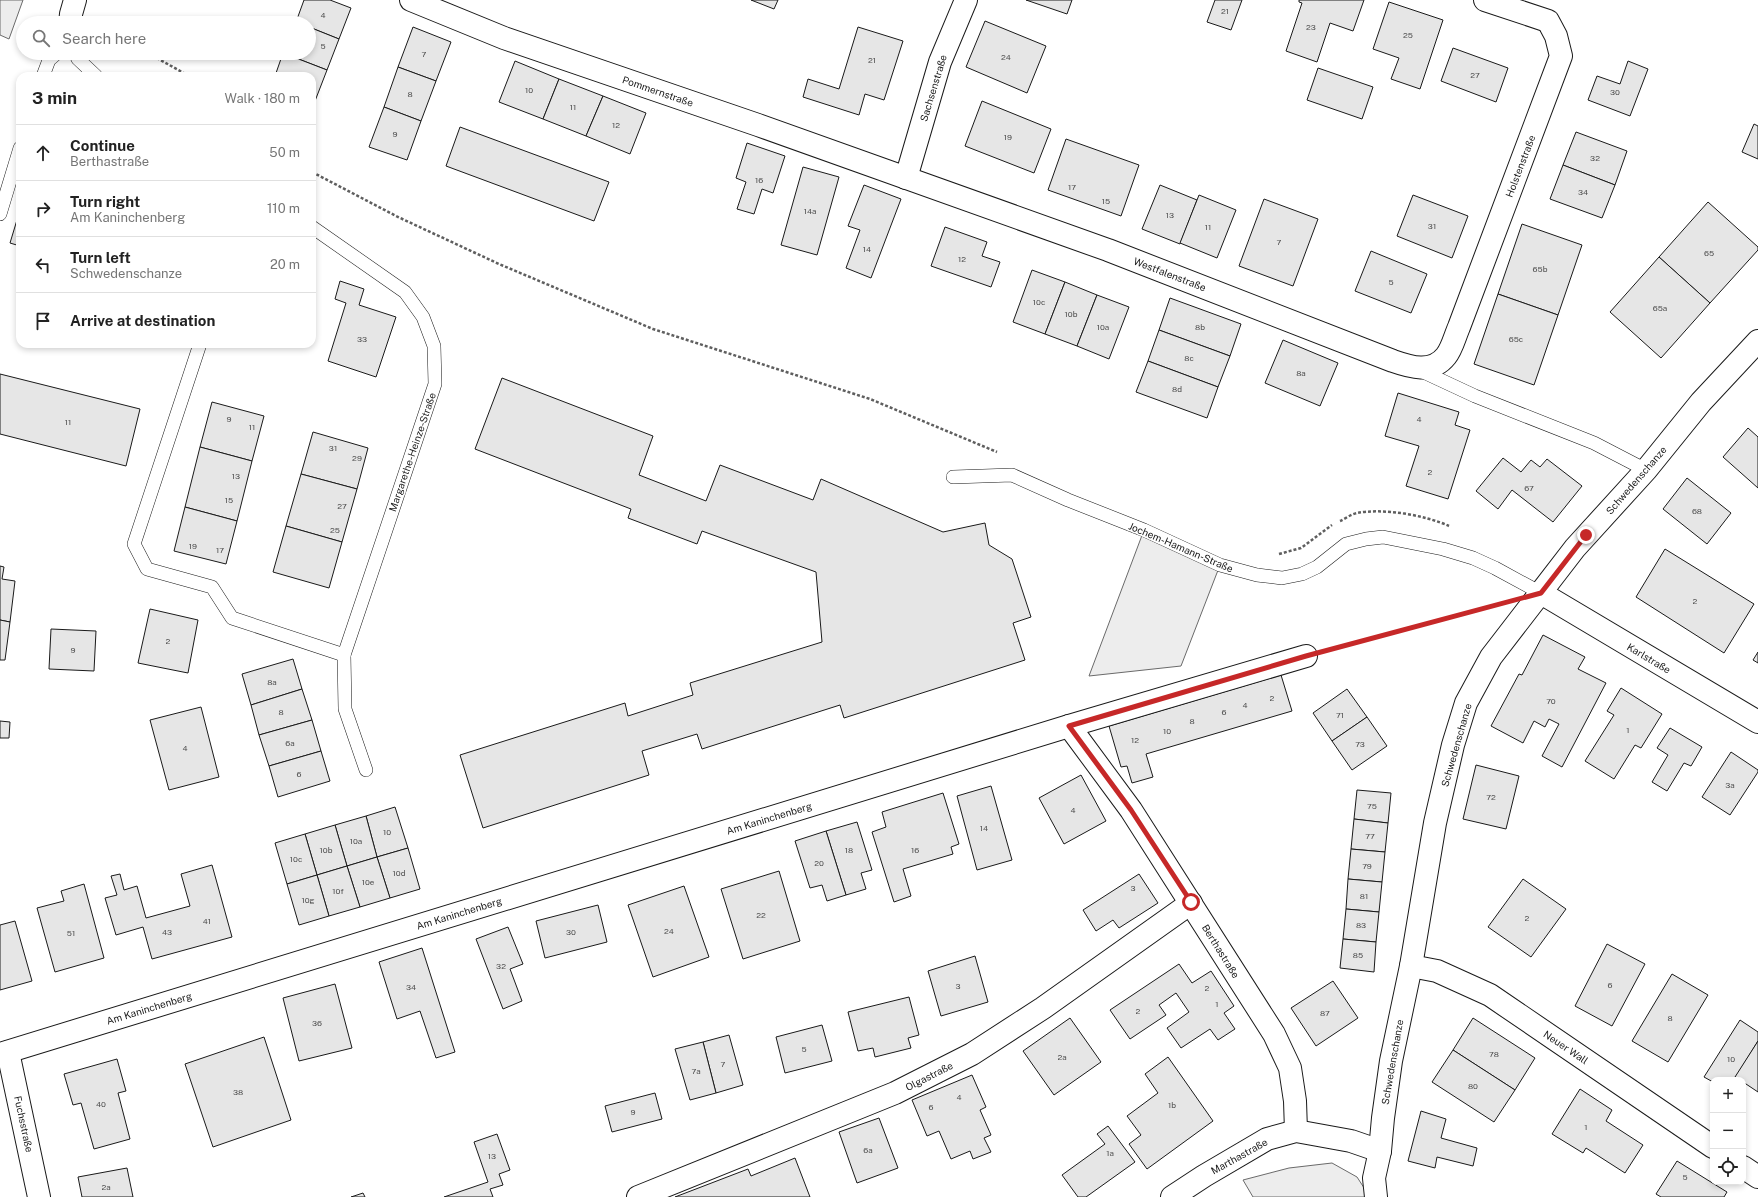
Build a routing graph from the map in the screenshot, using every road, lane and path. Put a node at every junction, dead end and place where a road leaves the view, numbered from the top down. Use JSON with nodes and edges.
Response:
{"nodes":[{"id":1,"x":75,"y":0,"type":"edge"},
{"id":2,"x":411,"y":0,"type":"edge"},
{"id":3,"x":966,"y":0,"type":"edge"},
{"id":4,"x":1485,"y":0,"type":"edge"},
{"id":5,"x":70,"y":16,"type":"edge"},
{"id":6,"x":48,"y":60,"type":"edge"},
{"id":7,"x":79,"y":60,"type":"edge"},
{"id":8,"x":160,"y":60,"type":"edge"},
{"id":9,"x":44,"y":72,"type":"edge"},
{"id":10,"x":92,"y":72,"type":"edge"},
{"id":11,"x":182,"y":72,"type":"edge"},
{"id":12,"x":16,"y":161,"type":"edge"},
{"id":13,"x":316,"y":174,"type":"edge"},
{"id":14,"x":906,"y":178,"type":"junction"},
{"id":15,"x":0,"y":214,"type":"edge"},
{"id":16,"x":316,"y":230,"type":"edge"},
{"id":17,"x":1758,"y":341,"type":"edge"},
{"id":18,"x":199,"y":348,"type":"edge"},
{"id":19,"x":1423,"y":367,"type":"junction"},
{"id":20,"x":1001,"y":454,"type":"dead end"},
{"id":21,"x":1646,"y":470,"type":"junction"},
{"id":22,"x":954,"y":476,"type":"dead end"},
{"id":23,"x":1452,"y":527,"type":"dead end"},
{"id":24,"x":1272,"y":555,"type":"dead end"},
{"id":25,"x":1541,"y":593,"type":"junction"},
{"id":26,"x":344,"y":655,"type":"junction"},
{"id":27,"x":1306,"y":656,"type":"joint"},
{"id":28,"x":1758,"y":722,"type":"edge"},
{"id":29,"x":1069,"y":726,"type":"junction"},
{"id":30,"x":366,"y":770,"type":"dead end"},
{"id":31,"x":1191,"y":902,"type":"junction"},
{"id":32,"x":1411,"y":966,"type":"junction"},
{"id":33,"x":4,"y":1053,"type":"edge"},
{"id":34,"x":1296,"y":1131,"type":"junction"},
{"id":35,"x":1710,"y":1145,"type":"edge"},
{"id":36,"x":1380,"y":1151,"type":"junction"},
{"id":37,"x":1746,"y":1169,"type":"edge"},
{"id":38,"x":1758,"y":1177,"type":"edge"},
{"id":39,"x":39,"y":1197,"type":"edge"},
{"id":40,"x":638,"y":1197,"type":"edge"},
{"id":41,"x":1172,"y":1197,"type":"edge"},
{"id":42,"x":1376,"y":1197,"type":"edge"}],
"edges":[{"from":1,"to":5,"type":"street"},
{"from":2,"to":14,"type":"street","name":"Pommernstraße"},
{"from":3,"to":14,"type":"street","name":"Sachsenstraße"},
{"from":4,"to":19,"type":"street","name":"Holstenstraße"},
{"from":6,"to":9,"type":"lane"},
{"from":7,"to":10,"type":"lane"},
{"from":8,"to":11,"type":"path"},
{"from":12,"to":15,"type":"lane"},
{"from":13,"to":20,"type":"path"},
{"from":14,"to":19,"type":"street","name":"Westfalenstraße"},
{"from":16,"to":26,"type":"lane","name":"Margarethe-Heinze-Straße"},
{"from":17,"to":21,"type":"street","name":"Schwedenschanze"},
{"from":18,"to":26,"type":"lane"},
{"from":19,"to":21,"type":"lane"},
{"from":21,"to":25,"type":"street","name":"Schwedenschanze"},
{"from":22,"to":25,"type":"lane","name":"Jochem-Hamann-Straße"},
{"from":23,"to":24,"type":"path"},
{"from":25,"to":27,"type":"path"},
{"from":25,"to":28,"type":"street","name":"Karlstraße"},
{"from":25,"to":32,"type":"street","name":"Schwedenschanze"},
{"from":26,"to":30,"type":"lane","name":"Margarethe-Heinze-Straße"},
{"from":27,"to":29,"type":"street","name":"Am Kaninchenberg"},
{"from":29,"to":31,"type":"street","name":"Berthastraße"},
{"from":29,"to":33,"type":"street","name":"Am Kaninchenberg"},
{"from":31,"to":34,"type":"street","name":"Berthastraße"},
{"from":31,"to":40,"type":"street","name":"Olgastraße"},
{"from":32,"to":35,"type":"street","name":"Neuer Wall"},
{"from":32,"to":36,"type":"street","name":"Schwedenschanze"},
{"from":33,"to":39,"type":"street","name":"Fuchsstraße"},
{"from":34,"to":36,"type":"street","name":"Marthastraße"},
{"from":34,"to":41,"type":"street","name":"Marthastraße"},
{"from":36,"to":42,"type":"street","name":"Schwedenschanze"},
{"from":37,"to":38,"type":"street"}]}
